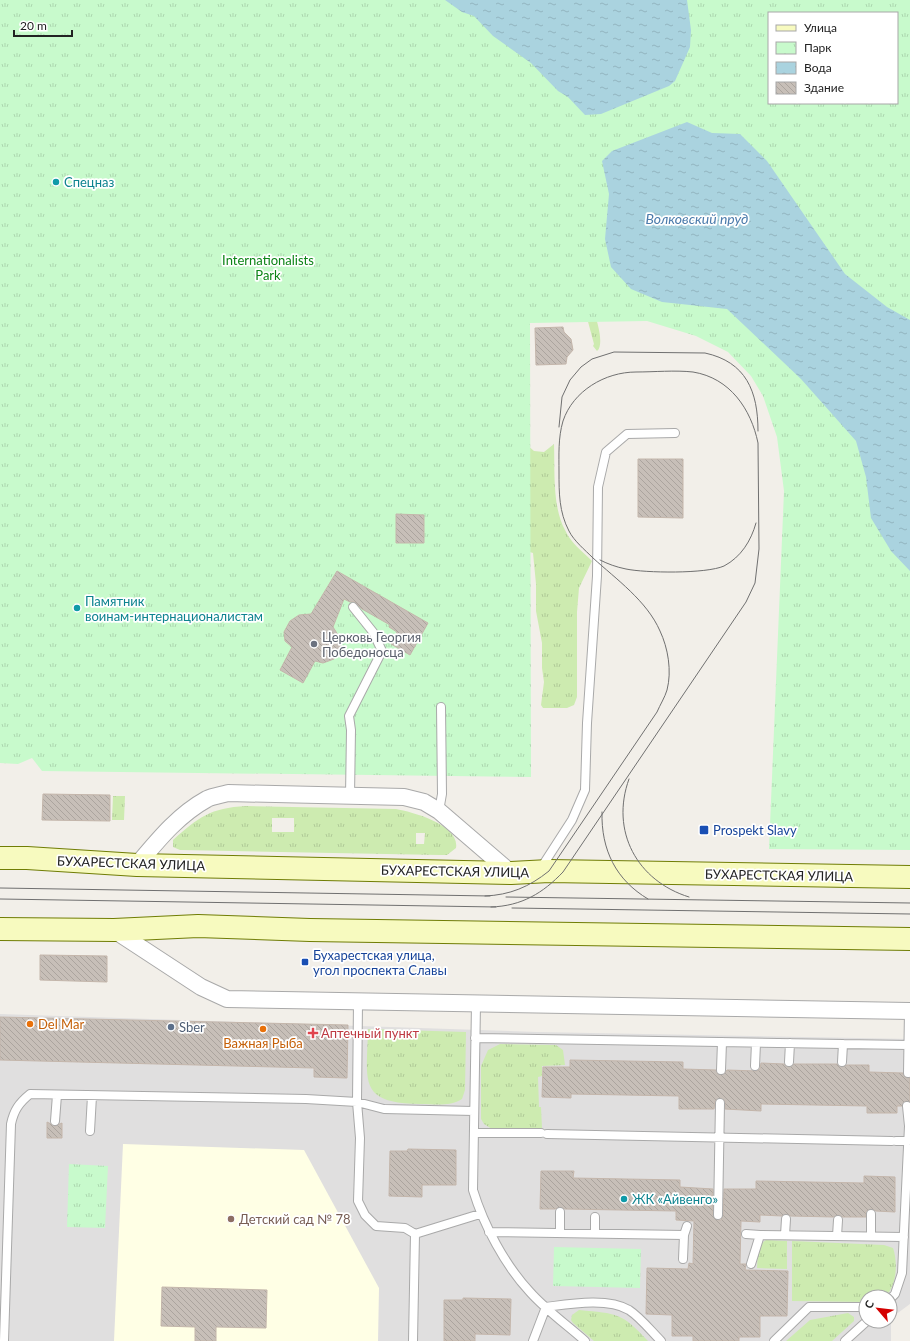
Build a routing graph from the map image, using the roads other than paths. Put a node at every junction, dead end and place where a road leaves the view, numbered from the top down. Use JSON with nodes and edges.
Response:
{"nodes":[{"id":1,"x":675,"y":433,"type":"dead end"},
{"id":2,"x":353,"y":607,"type":"dead end"},
{"id":3,"x":441,"y":707,"type":"dead end"},
{"id":4,"x":350,"y":796,"type":"junction"},
{"id":5,"x":439,"y":811,"type":"junction"},
{"id":6,"x":0,"y":858,"type":"edge"},
{"id":7,"x":137,"y":865,"type":"junction"},
{"id":8,"x":511,"y":872,"type":"junction"},
{"id":9,"x":539,"y":872,"type":"junction"},
{"id":10,"x":910,"y":877,"type":"edge"},
{"id":11,"x":0,"y":929,"type":"edge"},
{"id":12,"x":114,"y":930,"type":"junction"},
{"id":13,"x":910,"y":939,"type":"edge"},
{"id":14,"x":358,"y":1002,"type":"junction"},
{"id":15,"x":476,"y":1004,"type":"junction"},
{"id":16,"x":909,"y":1011,"type":"edge"},
{"id":17,"x":476,"y":1038,"type":"junction"},
{"id":18,"x":722,"y":1042,"type":"junction"},
{"id":19,"x":756,"y":1042,"type":"junction"},
{"id":20,"x":790,"y":1043,"type":"junction"},
{"id":21,"x":843,"y":1044,"type":"junction"},
{"id":22,"x":908,"y":1044,"type":"junction"},
{"id":23,"x":789,"y":1062,"type":"dead end"},
{"id":24,"x":842,"y":1062,"type":"dead end"},
{"id":25,"x":755,"y":1066,"type":"dead end"},
{"id":26,"x":721,"y":1070,"type":"dead end"},
{"id":27,"x":908,"y":1073,"type":"dead end"},
{"id":28,"x":57,"y":1095,"type":"junction"},
{"id":29,"x":92,"y":1096,"type":"junction"},
{"id":30,"x":357,"y":1102,"type":"junction"},
{"id":31,"x":720,"y":1103,"type":"dead end"},
{"id":32,"x":907,"y":1106,"type":"dead end"},
{"id":33,"x":474,"y":1111,"type":"junction"},
{"id":34,"x":55,"y":1121,"type":"dead end"},
{"id":35,"x":909,"y":1126,"type":"edge"},
{"id":36,"x":90,"y":1131,"type":"dead end"},
{"id":37,"x":475,"y":1133,"type":"junction"},
{"id":38,"x":720,"y":1138,"type":"junction"},
{"id":39,"x":908,"y":1141,"type":"junction"},
{"id":40,"x":560,"y":1212,"type":"dead end"},
{"id":41,"x":480,"y":1214,"type":"junction"},
{"id":42,"x":871,"y":1214,"type":"dead end"},
{"id":43,"x":718,"y":1215,"type":"dead end"},
{"id":44,"x":595,"y":1217,"type":"dead end"},
{"id":45,"x":786,"y":1219,"type":"dead end"},
{"id":46,"x":838,"y":1220,"type":"dead end"},
{"id":47,"x":687,"y":1226,"type":"dead end"},
{"id":48,"x":489,"y":1232,"type":"junction"},
{"id":49,"x":560,"y":1233,"type":"junction"},
{"id":50,"x":595,"y":1233,"type":"junction"},
{"id":51,"x":415,"y":1234,"type":"junction"},
{"id":52,"x":746,"y":1234,"type":"dead end"},
{"id":53,"x":684,"y":1235,"type":"junction"},
{"id":54,"x":760,"y":1235,"type":"junction"},
{"id":55,"x":785,"y":1235,"type":"junction"},
{"id":56,"x":837,"y":1236,"type":"junction"},
{"id":57,"x":871,"y":1236,"type":"junction"},
{"id":58,"x":904,"y":1237,"type":"junction"},
{"id":59,"x":684,"y":1259,"type":"dead end"},
{"id":60,"x":751,"y":1264,"type":"dead end"},
{"id":61,"x":897,"y":1289,"type":"edge"},
{"id":62,"x":546,"y":1307,"type":"junction"},
{"id":63,"x":858,"y":1307,"type":"edge"},
{"id":64,"x":858,"y":1329,"type":"edge"},
{"id":65,"x":4,"y":1341,"type":"edge"},
{"id":66,"x":413,"y":1341,"type":"edge"},
{"id":67,"x":533,"y":1341,"type":"edge"},
{"id":68,"x":586,"y":1341,"type":"edge"},
{"id":69,"x":661,"y":1341,"type":"edge"},
{"id":70,"x":774,"y":1341,"type":"edge"},
{"id":71,"x":845,"y":1341,"type":"edge"}],
"edges":[{"from":1,"to":9,"type":"lane"},
{"from":2,"to":4,"type":"lane"},
{"from":3,"to":5,"type":"lane"},
{"from":4,"to":5,"type":"street"},
{"from":4,"to":7,"type":"street"},
{"from":5,"to":8,"type":"street"},
{"from":6,"to":7,"type":"main road","name":"БУХАРЕСТСКАЯ УЛИЦА"},
{"from":7,"to":8,"type":"main road","name":"БУХАРЕСТСКАЯ УЛИЦА"},
{"from":8,"to":9,"type":"main road","name":"БУХАРЕСТСКАЯ УЛИЦА"},
{"from":9,"to":10,"type":"main road","name":"БУХАРЕСТСКАЯ УЛИЦА"},
{"from":11,"to":12,"type":"main road"},
{"from":12,"to":13,"type":"main road"},
{"from":12,"to":14,"type":"street"},
{"from":14,"to":15,"type":"street"},
{"from":14,"to":30,"type":"lane"},
{"from":15,"to":16,"type":"street"},
{"from":15,"to":17,"type":"lane"},
{"from":16,"to":22,"type":"lane"},
{"from":17,"to":18,"type":"lane"},
{"from":17,"to":33,"type":"lane"},
{"from":18,"to":19,"type":"lane"},
{"from":18,"to":26,"type":"lane"},
{"from":19,"to":20,"type":"lane"},
{"from":19,"to":25,"type":"lane"},
{"from":20,"to":21,"type":"lane"},
{"from":20,"to":23,"type":"lane"},
{"from":21,"to":22,"type":"lane"},
{"from":21,"to":24,"type":"lane"},
{"from":22,"to":27,"type":"lane"},
{"from":28,"to":29,"type":"lane"},
{"from":28,"to":34,"type":"lane"},
{"from":28,"to":65,"type":"lane"},
{"from":29,"to":30,"type":"lane"},
{"from":29,"to":36,"type":"lane"},
{"from":30,"to":33,"type":"lane"},
{"from":30,"to":51,"type":"lane"},
{"from":31,"to":38,"type":"lane"},
{"from":32,"to":35,"type":"lane"},
{"from":33,"to":37,"type":"lane"},
{"from":35,"to":39,"type":"lane"},
{"from":37,"to":38,"type":"lane"},
{"from":37,"to":41,"type":"lane"},
{"from":38,"to":39,"type":"lane"},
{"from":38,"to":43,"type":"lane"},
{"from":39,"to":58,"type":"lane"},
{"from":40,"to":49,"type":"lane"},
{"from":41,"to":48,"type":"lane"},
{"from":41,"to":51,"type":"lane"},
{"from":42,"to":57,"type":"lane"},
{"from":44,"to":50,"type":"lane"},
{"from":45,"to":55,"type":"lane"},
{"from":46,"to":56,"type":"lane"},
{"from":47,"to":53,"type":"lane"},
{"from":48,"to":49,"type":"lane"},
{"from":48,"to":62,"type":"lane"},
{"from":49,"to":50,"type":"lane"},
{"from":50,"to":53,"type":"lane"},
{"from":51,"to":66,"type":"lane"},
{"from":52,"to":54,"type":"lane"},
{"from":53,"to":59,"type":"lane"},
{"from":54,"to":55,"type":"lane"},
{"from":54,"to":60,"type":"lane"},
{"from":55,"to":56,"type":"lane"},
{"from":56,"to":57,"type":"lane"},
{"from":57,"to":58,"type":"lane"},
{"from":58,"to":61,"type":"lane"},
{"from":62,"to":67,"type":"lane"},
{"from":62,"to":68,"type":"lane"},
{"from":62,"to":69,"type":"lane"},
{"from":63,"to":70,"type":"lane"},
{"from":64,"to":71,"type":"lane"}]}
